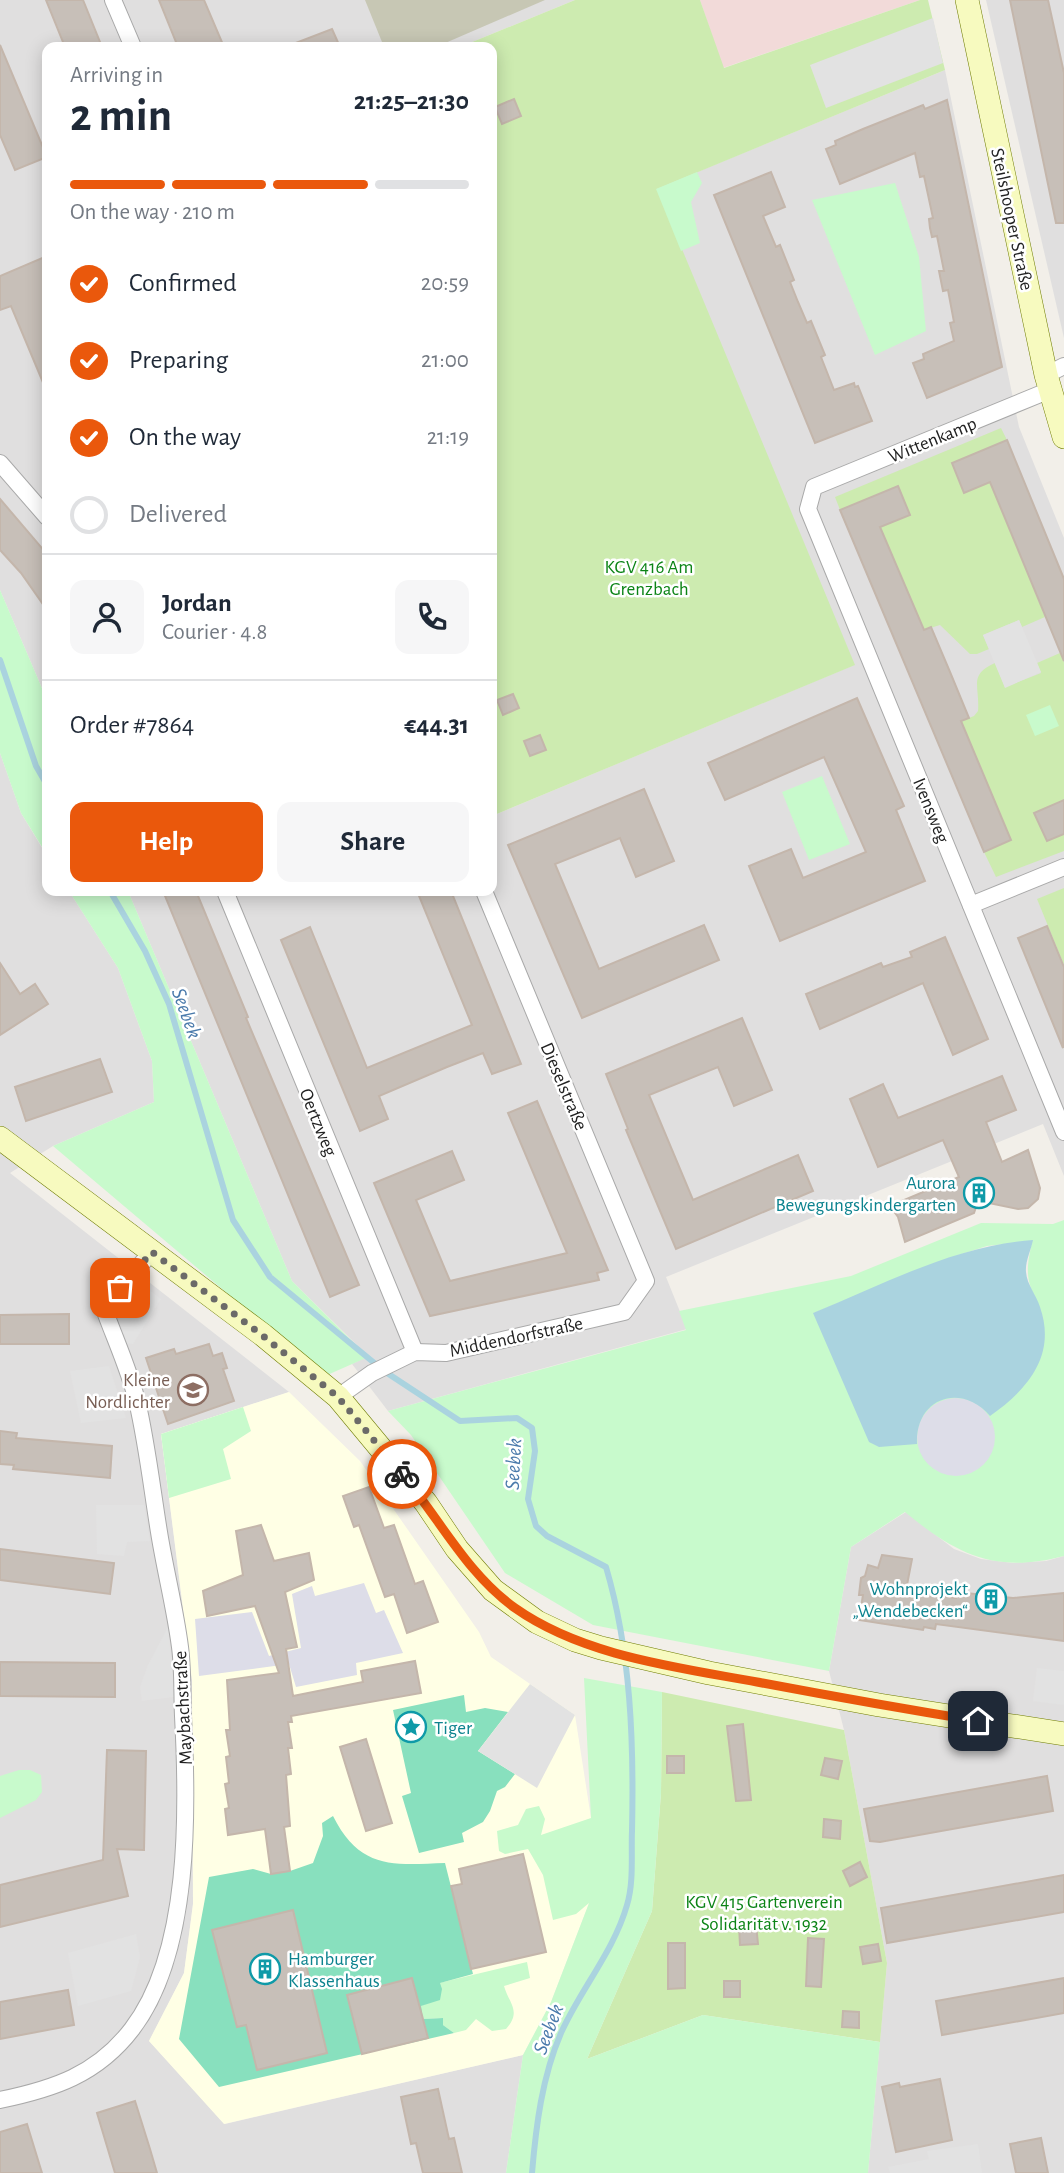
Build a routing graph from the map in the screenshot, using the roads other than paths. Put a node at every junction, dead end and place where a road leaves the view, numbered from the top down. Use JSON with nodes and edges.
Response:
{"nodes":[{"id":1,"x":113,"y":0,"type":"edge"},
{"id":2,"x":967,"y":0,"type":"edge"},
{"id":3,"x":131,"y":42,"type":"edge"},
{"id":4,"x":1053,"y":377,"type":"edge"},
{"id":5,"x":1064,"y":437,"type":"edge"},
{"id":6,"x":0,"y":463,"type":"edge"},
{"id":7,"x":814,"y":487,"type":"joint"},
{"id":8,"x":42,"y":511,"type":"edge"},
{"id":9,"x":1064,"y":867,"type":"edge"},
{"id":10,"x":227,"y":896,"type":"edge"},
{"id":11,"x":486,"y":896,"type":"edge"},
{"id":12,"x":971,"y":905,"type":"junction"},
{"id":13,"x":1064,"y":1132,"type":"edge"},
{"id":14,"x":0,"y":1138,"type":"edge"},
{"id":15,"x":152,"y":1252,"type":"junction"},
{"id":16,"x":646,"y":1281,"type":"joint"},
{"id":17,"x":415,"y":1352,"type":"junction"},
{"id":18,"x":338,"y":1397,"type":"junction"},
{"id":19,"x":1064,"y":1734,"type":"edge"},
{"id":20,"x":0,"y":2100,"type":"edge"}],
"edges":[{"from":1,"to":3,"type":"street"},
{"from":2,"to":4,"type":"street","name":"Steilshooper Straße"},
{"from":4,"to":5,"type":"street","name":"Steilshooper Straße"},
{"from":4,"to":7,"type":"street","name":"Wittenkamp"},
{"from":6,"to":8,"type":"street"},
{"from":7,"to":12,"type":"street","name":"Ivensweg"},
{"from":9,"to":12,"type":"street"},
{"from":10,"to":17,"type":"street","name":"Oertzweg"},
{"from":11,"to":16,"type":"street","name":"Dieselstraße"},
{"from":12,"to":13,"type":"street","name":"Ivensweg"},
{"from":14,"to":15,"type":"street"},
{"from":15,"to":18,"type":"street"},
{"from":15,"to":20,"type":"street","name":"Maybachstraße"},
{"from":16,"to":17,"type":"street","name":"Middendorfstraße"},
{"from":17,"to":18,"type":"street","name":"Middendorfstraße"},
{"from":18,"to":19,"type":"street"}]}
